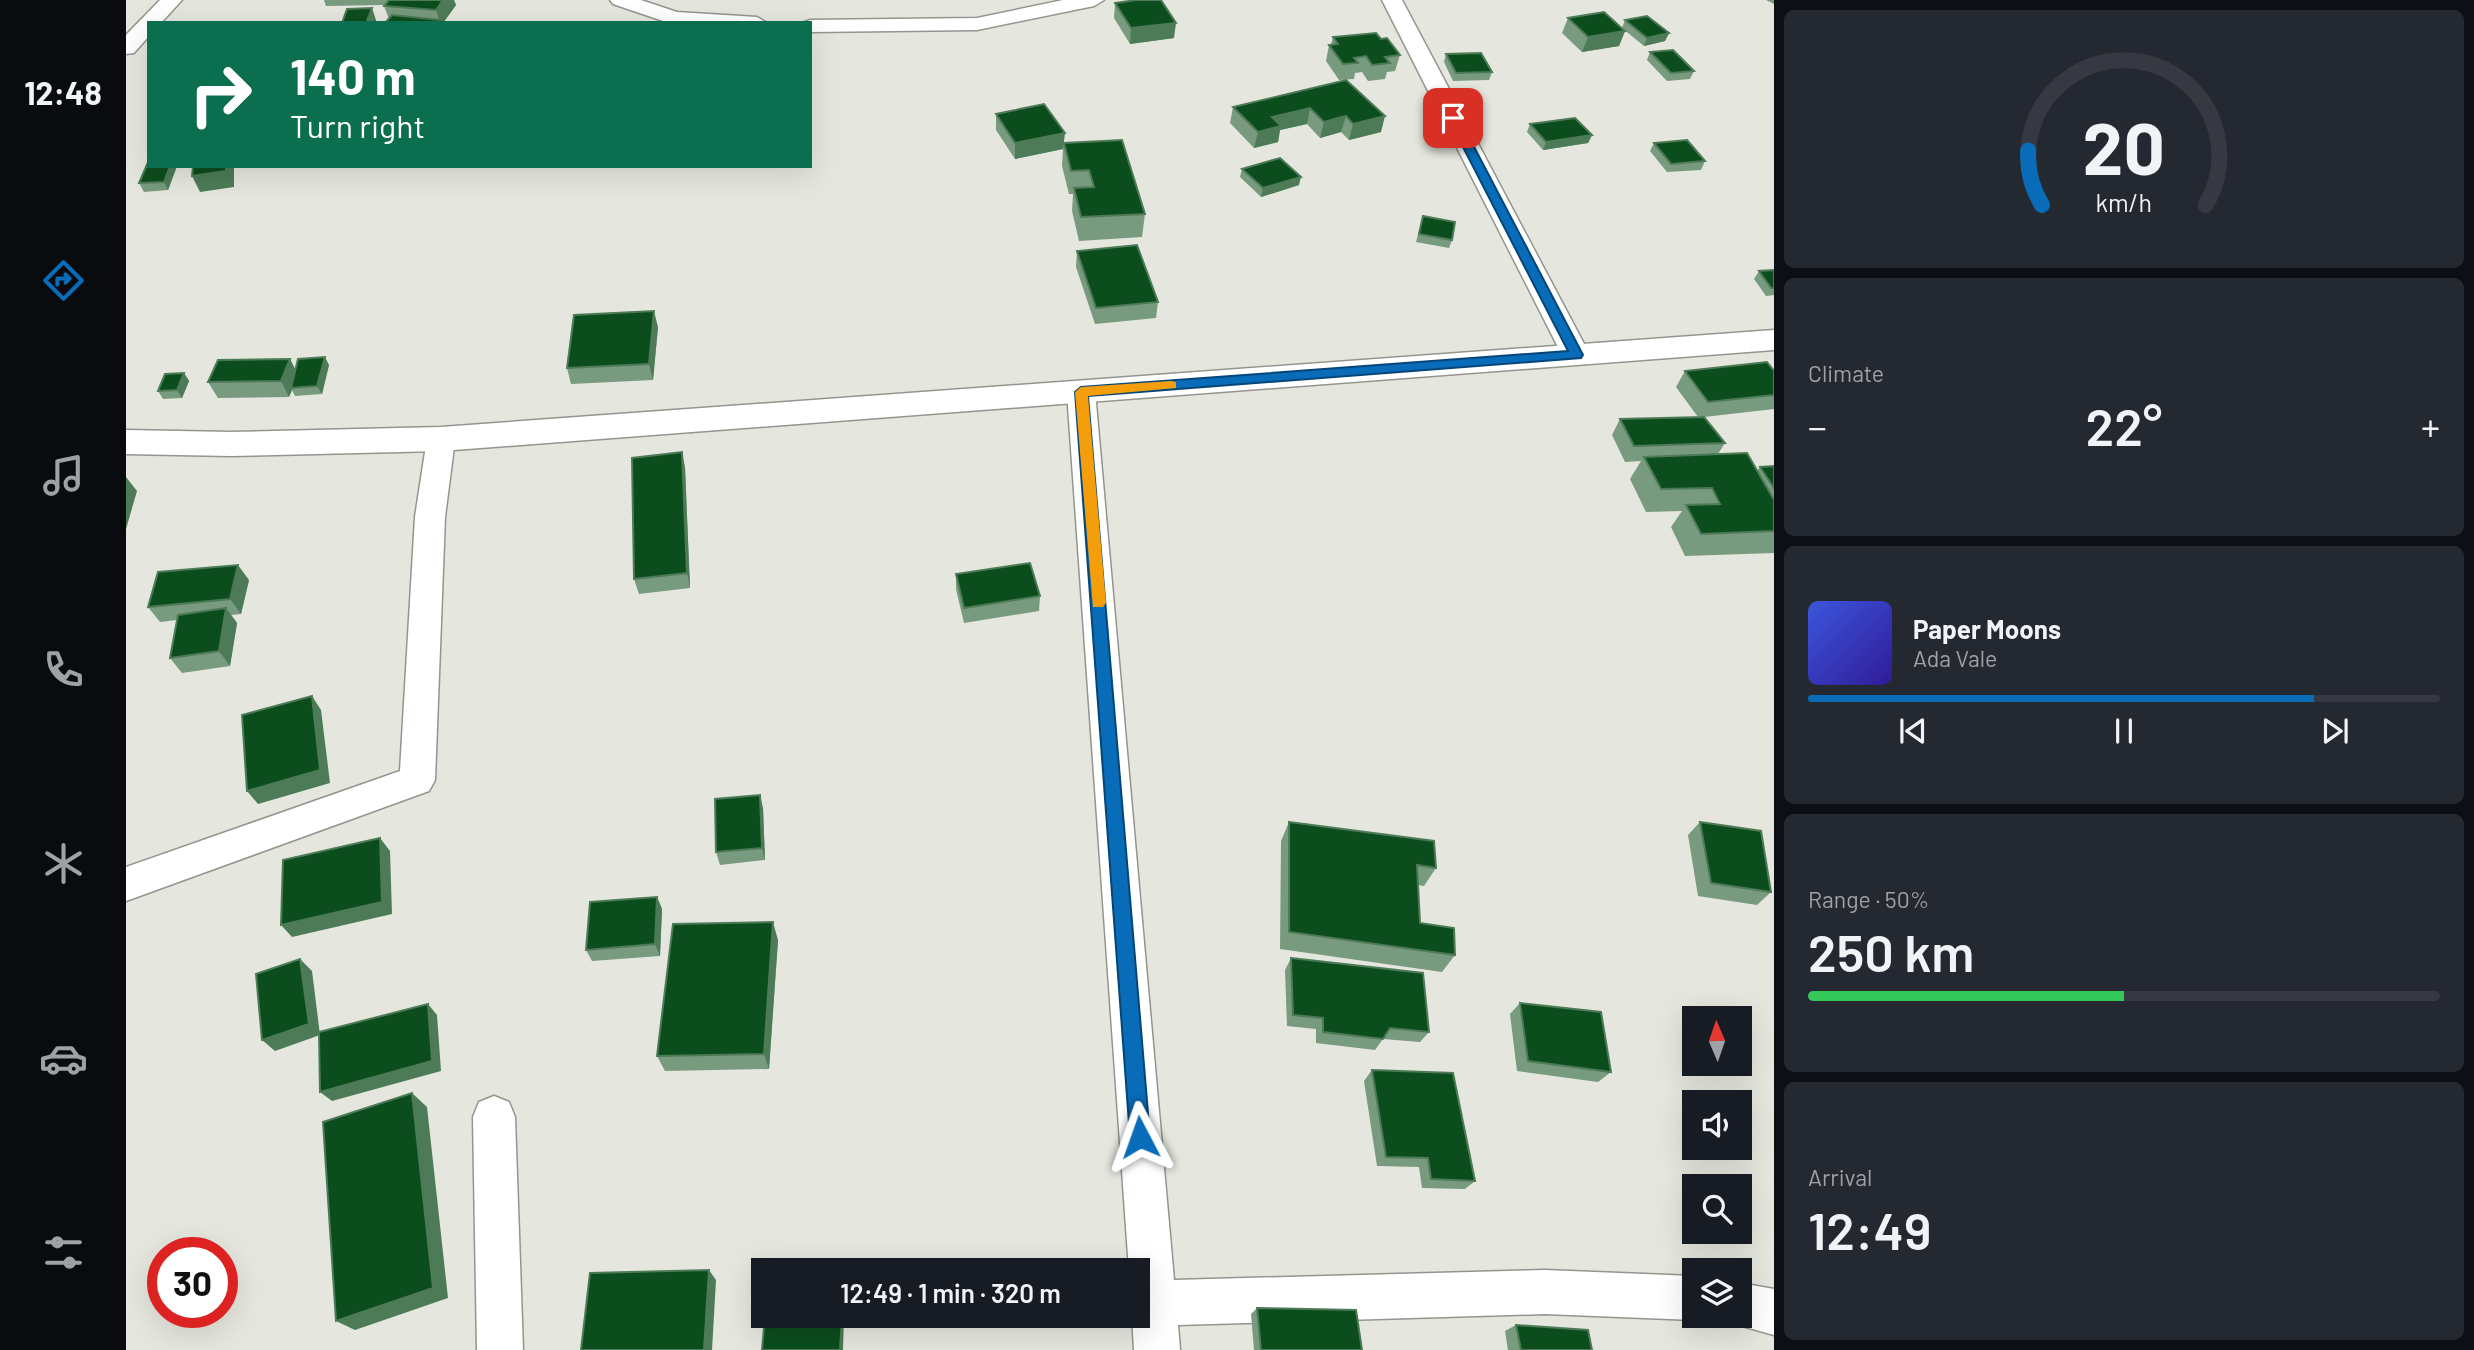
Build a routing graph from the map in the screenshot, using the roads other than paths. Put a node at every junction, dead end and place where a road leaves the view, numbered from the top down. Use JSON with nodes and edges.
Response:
{"nodes":[{"id":1,"x":172,"y":0,"type":"edge"},
{"id":2,"x":620,"y":0,"type":"edge"},
{"id":3,"x":1392,"y":0,"type":"edge"},
{"id":4,"x":1088,"y":1,"type":"edge"},
{"id":5,"x":151,"y":21,"type":"edge"},
{"id":6,"x":724,"y":21,"type":"edge"},
{"id":7,"x":147,"y":25,"type":"edge"},
{"id":8,"x":812,"y":26,"type":"edge"},
{"id":9,"x":126,"y":48,"type":"edge"},
{"id":10,"x":1774,"y":340,"type":"edge"},
{"id":11,"x":1576,"y":355,"type":"junction"},
{"id":12,"x":1081,"y":392,"type":"junction"},
{"id":13,"x":440,"y":439,"type":"junction"},
{"id":14,"x":126,"y":442,"type":"edge"},
{"id":15,"x":126,"y":884,"type":"edge"},
{"id":16,"x":494,"y":1117,"type":"dead end"},
{"id":17,"x":1682,"y":1298,"type":"edge"},
{"id":18,"x":1153,"y":1303,"type":"junction"},
{"id":19,"x":1752,"y":1307,"type":"edge"},
{"id":20,"x":1774,"y":1312,"type":"edge"},
{"id":21,"x":500,"y":1350,"type":"edge"},
{"id":22,"x":1157,"y":1350,"type":"edge"}],
"edges":[{"from":1,"to":5,"type":"street"},
{"from":2,"to":6,"type":"street"},
{"from":3,"to":11,"type":"street"},
{"from":4,"to":8,"type":"street"},
{"from":7,"to":9,"type":"street"},
{"from":10,"to":11,"type":"street"},
{"from":11,"to":12,"type":"street"},
{"from":12,"to":13,"type":"street"},
{"from":12,"to":18,"type":"street"},
{"from":13,"to":14,"type":"street"},
{"from":13,"to":15,"type":"street"},
{"from":16,"to":21,"type":"street"},
{"from":17,"to":18,"type":"street"},
{"from":18,"to":22,"type":"street"},
{"from":19,"to":20,"type":"street"}]}
